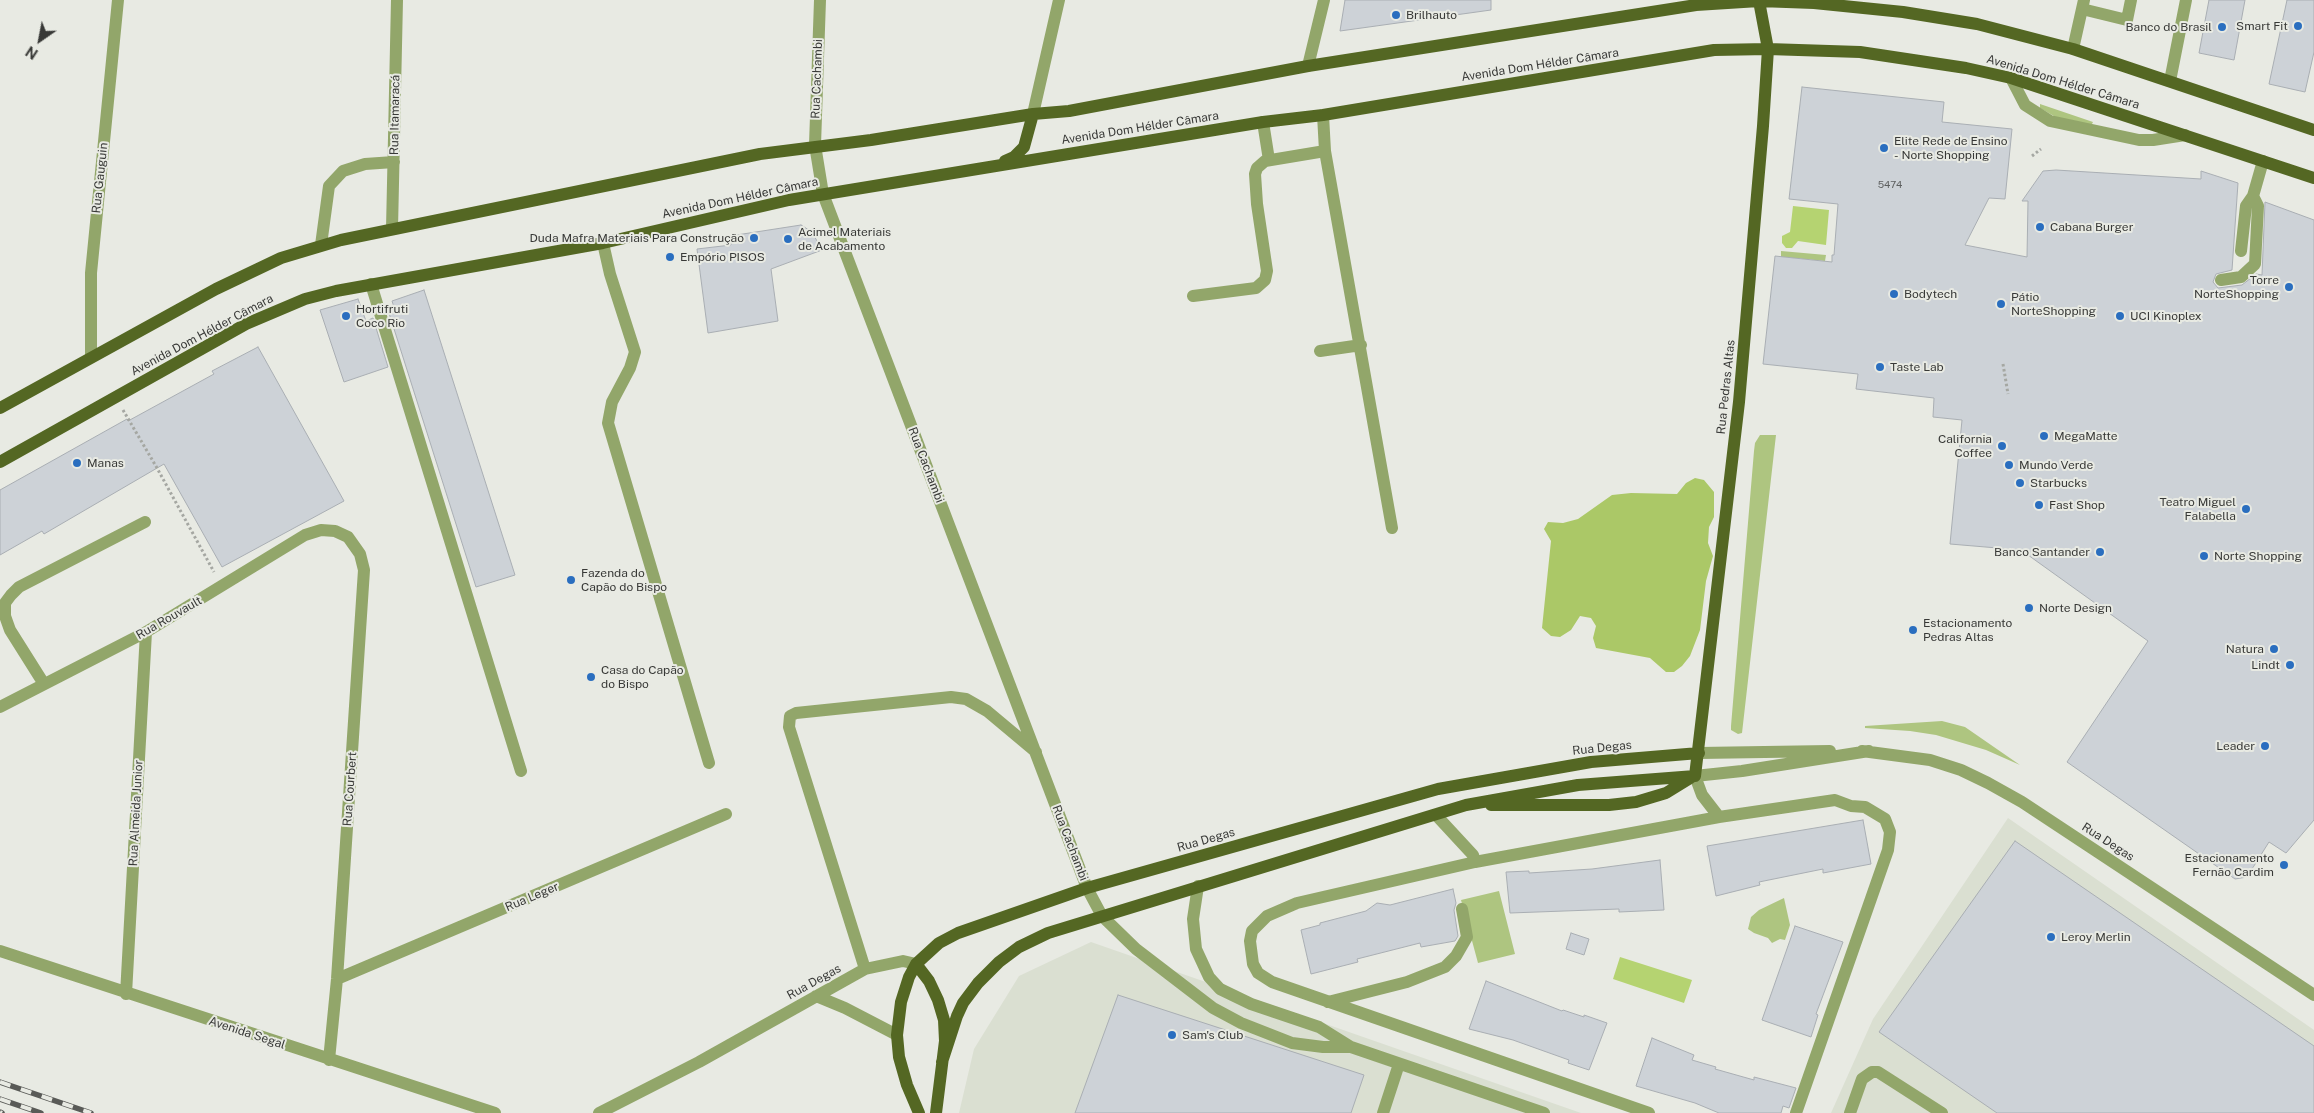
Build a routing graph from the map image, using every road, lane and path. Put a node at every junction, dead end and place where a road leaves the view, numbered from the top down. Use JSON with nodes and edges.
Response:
{"nodes":[{"id":1,"x":118,"y":0,"type":"edge"},
{"id":2,"x":397,"y":0,"type":"edge"},
{"id":3,"x":820,"y":0,"type":"edge"},
{"id":4,"x":1060,"y":0,"type":"edge"},
{"id":5,"x":1324,"y":0,"type":"edge"},
{"id":6,"x":1759,"y":0,"type":"edge"},
{"id":7,"x":2131,"y":0,"type":"edge"},
{"id":8,"x":2186,"y":0,"type":"edge"},
{"id":9,"x":2083,"y":4,"type":"edge"},
{"id":10,"x":1768,"y":49,"type":"junction"},
{"id":11,"x":2072,"y":49,"type":"junction"},
{"id":12,"x":1308,"y":66,"type":"junction"},
{"id":13,"x":2011,"y":78,"type":"junction"},
{"id":14,"x":2170,"y":81,"type":"junction"},
{"id":15,"x":1033,"y":114,"type":"junction"},
{"id":16,"x":1323,"y":115,"type":"junction"},
{"id":17,"x":1263,"y":122,"type":"junction"},
{"id":18,"x":2314,"y":130,"type":"edge"},
{"id":19,"x":2185,"y":135,"type":"junction"},
{"id":20,"x":815,"y":145,"type":"junction"},
{"id":21,"x":2041,"y":148,"type":"dead end"},
{"id":22,"x":1325,"y":151,"type":"junction"},
{"id":23,"x":2032,"y":156,"type":"dead end"},
{"id":24,"x":1270,"y":160,"type":"junction"},
{"id":25,"x":2263,"y":161,"type":"junction"},
{"id":26,"x":394,"y":162,"type":"junction"},
{"id":27,"x":999,"y":164,"type":"junction"},
{"id":28,"x":2314,"y":178,"type":"edge"},
{"id":29,"x":823,"y":194,"type":"junction"},
{"id":30,"x":2253,"y":196,"type":"junction"},
{"id":31,"x":392,"y":230,"type":"junction"},
{"id":32,"x":603,"y":243,"type":"junction"},
{"id":33,"x":321,"y":245,"type":"junction"},
{"id":34,"x":2241,"y":251,"type":"dead end"},
{"id":35,"x":2221,"y":280,"type":"dead end"},
{"id":36,"x":371,"y":284,"type":"junction"},
{"id":37,"x":1193,"y":296,"type":"dead end"},
{"id":38,"x":1360,"y":345,"type":"junction"},
{"id":39,"x":1320,"y":351,"type":"dead end"},
{"id":40,"x":91,"y":356,"type":"junction"},
{"id":41,"x":2003,"y":364,"type":"dead end"},
{"id":42,"x":2008,"y":394,"type":"dead end"},
{"id":43,"x":115,"y":397,"type":"junction"},
{"id":44,"x":0,"y":408,"type":"edge"},
{"id":45,"x":0,"y":462,"type":"edge"},
{"id":46,"x":145,"y":522,"type":"dead end"},
{"id":47,"x":1392,"y":528,"type":"dead end"},
{"id":48,"x":335,"y":531,"type":"joint"},
{"id":49,"x":222,"y":587,"type":"junction"},
{"id":50,"x":146,"y":632,"type":"junction"},
{"id":51,"x":44,"y":684,"type":"junction"},
{"id":52,"x":0,"y":707,"type":"edge"},
{"id":53,"x":1036,"y":752,"type":"junction"},
{"id":54,"x":1869,"y":752,"type":"junction"},
{"id":55,"x":1699,"y":753,"type":"junction"},
{"id":56,"x":709,"y":763,"type":"dead end"},
{"id":57,"x":521,"y":771,"type":"dead end"},
{"id":58,"x":1695,"y":776,"type":"junction"},
{"id":59,"x":1466,"y":805,"type":"junction"},
{"id":60,"x":726,"y":814,"type":"dead end"},
{"id":61,"x":1436,"y":815,"type":"junction"},
{"id":62,"x":1719,"y":817,"type":"junction"},
{"id":63,"x":1475,"y":862,"type":"junction"},
{"id":64,"x":1198,"y":886,"type":"junction"},
{"id":65,"x":1087,"y":888,"type":"junction"},
{"id":66,"x":1462,"y":910,"type":"dead end"},
{"id":67,"x":1102,"y":916,"type":"junction"},
{"id":68,"x":0,"y":951,"type":"edge"},
{"id":69,"x":916,"y":964,"type":"junction"},
{"id":70,"x":865,"y":969,"type":"junction"},
{"id":71,"x":337,"y":979,"type":"junction"},
{"id":72,"x":126,"y":994,"type":"junction"},
{"id":73,"x":2314,"y":995,"type":"edge"},
{"id":74,"x":816,"y":996,"type":"junction"},
{"id":75,"x":1328,"y":1002,"type":"junction"},
{"id":76,"x":898,"y":1035,"type":"junction"},
{"id":77,"x":1351,"y":1047,"type":"junction"},
{"id":78,"x":329,"y":1060,"type":"junction"},
{"id":79,"x":942,"y":1062,"type":"junction"},
{"id":80,"x":1399,"y":1064,"type":"junction"},
{"id":81,"x":495,"y":1113,"type":"edge"},
{"id":82,"x":599,"y":1113,"type":"edge"},
{"id":83,"x":919,"y":1113,"type":"edge"},
{"id":84,"x":936,"y":1113,"type":"edge"},
{"id":85,"x":1383,"y":1113,"type":"edge"},
{"id":86,"x":1544,"y":1113,"type":"edge"},
{"id":87,"x":1649,"y":1113,"type":"edge"},
{"id":88,"x":1796,"y":1113,"type":"edge"},
{"id":89,"x":1850,"y":1113,"type":"edge"},
{"id":90,"x":1942,"y":1113,"type":"edge"}],
"edges":[{"from":1,"to":40,"type":"street","name":"Rua Gauguin"},
{"from":2,"to":26,"type":"street","name":"Rua Itamaracá"},
{"from":3,"to":20,"type":"street","name":"Rua Cachambi"},
{"from":4,"to":15,"type":"street"},
{"from":5,"to":12,"type":"street"},
{"from":6,"to":10,"type":"main road","name":"Rua Pedras Altas"},
{"from":6,"to":11,"type":"main road"},
{"from":6,"to":12,"type":"main road"},
{"from":7,"to":9,"type":"street"},
{"from":8,"to":14,"type":"street"},
{"from":9,"to":11,"type":"street"},
{"from":10,"to":13,"type":"main road","name":"Avenida Dom Hélder Câmara"},
{"from":10,"to":16,"type":"main road","name":"Avenida Dom Hélder Câmara"},
{"from":10,"to":55,"type":"main road","name":"Rua Pedras Altas"},
{"from":11,"to":14,"type":"main road"},
{"from":12,"to":15,"type":"main road"},
{"from":13,"to":19,"type":"main road","name":"Avenida Dom Hélder Câmara"},
{"from":13,"to":19,"type":"street"},
{"from":14,"to":18,"type":"main road"},
{"from":15,"to":20,"type":"main road"},
{"from":15,"to":27,"type":"main road"},
{"from":16,"to":17,"type":"main road","name":"Avenida Dom Hélder Câmara"},
{"from":16,"to":22,"type":"street"},
{"from":17,"to":24,"type":"street"},
{"from":17,"to":27,"type":"main road","name":"Avenida Dom Hélder Câmara"},
{"from":19,"to":25,"type":"main road","name":"Avenida Dom Hélder Câmara"},
{"from":20,"to":29,"type":"street","name":"Rua Cachambi"},
{"from":20,"to":31,"type":"main road"},
{"from":21,"to":23,"type":"path"},
{"from":22,"to":24,"type":"street"},
{"from":22,"to":38,"type":"street"},
{"from":24,"to":37,"type":"street"},
{"from":25,"to":28,"type":"main road","name":"Avenida Dom Hélder Câmara"},
{"from":25,"to":30,"type":"street"},
{"from":26,"to":31,"type":"street","name":"Rua Itamaracá"},
{"from":26,"to":33,"type":"street"},
{"from":27,"to":29,"type":"main road","name":"Avenida Dom Hélder Câmara"},
{"from":29,"to":32,"type":"main road","name":"Avenida Dom Hélder Câmara"},
{"from":29,"to":53,"type":"street","name":"Rua Cachambi"},
{"from":30,"to":34,"type":"street"},
{"from":30,"to":35,"type":"street"},
{"from":31,"to":33,"type":"main road"},
{"from":32,"to":36,"type":"main road","name":"Avenida Dom Hélder Câmara"},
{"from":32,"to":56,"type":"street"},
{"from":33,"to":40,"type":"main road"},
{"from":36,"to":43,"type":"main road","name":"Avenida Dom Hélder Câmara"},
{"from":36,"to":57,"type":"street"},
{"from":38,"to":39,"type":"street"},
{"from":38,"to":47,"type":"street"},
{"from":40,"to":44,"type":"main road"},
{"from":41,"to":42,"type":"path"},
{"from":43,"to":45,"type":"main road","name":"Avenida Dom Hélder Câmara"},
{"from":43,"to":49,"type":"path"},
{"from":46,"to":51,"type":"street"},
{"from":48,"to":49,"type":"street","name":"Rua Rouvault"},
{"from":48,"to":71,"type":"street","name":"Rua Courbert"},
{"from":49,"to":50,"type":"street","name":"Rua Rouvault"},
{"from":50,"to":51,"type":"street","name":"Rua Rouvault"},
{"from":50,"to":72,"type":"street","name":"Rua Almeida Junior"},
{"from":51,"to":52,"type":"street","name":"Rua Rouvault"},
{"from":53,"to":65,"type":"street","name":"Rua Cachambi"},
{"from":53,"to":70,"type":"street"},
{"from":54,"to":55,"type":"street","name":"Rua Degas"},
{"from":54,"to":58,"type":"street","name":"Rua Degas"},
{"from":54,"to":73,"type":"street","name":"Rua Degas"},
{"from":55,"to":58,"type":"main road","name":"Rua Pedras Altas"},
{"from":55,"to":65,"type":"main road","name":"Rua Degas"},
{"from":58,"to":59,"type":"main road","name":"Rua Degas"},
{"from":58,"to":59,"type":"main road"},
{"from":58,"to":62,"type":"street"},
{"from":59,"to":61,"type":"main road","name":"Rua Degas"},
{"from":60,"to":71,"type":"street","name":"Rua Leger"},
{"from":61,"to":63,"type":"street"},
{"from":61,"to":64,"type":"main road","name":"Rua Degas"},
{"from":62,"to":63,"type":"street"},
{"from":62,"to":88,"type":"street"},
{"from":63,"to":75,"type":"street"},
{"from":64,"to":67,"type":"main road","name":"Rua Degas"},
{"from":64,"to":77,"type":"street"},
{"from":65,"to":67,"type":"street","name":"Rua Cachambi"},
{"from":65,"to":69,"type":"main road","name":"Rua Degas"},
{"from":66,"to":75,"type":"street"},
{"from":67,"to":77,"type":"street","name":"Rua Cachambi"},
{"from":67,"to":79,"type":"main road","name":"Rua Degas"},
{"from":68,"to":72,"type":"street","name":"Avenida Segal"},
{"from":69,"to":70,"type":"street","name":"Rua Degas"},
{"from":69,"to":76,"type":"main road"},
{"from":69,"to":79,"type":"main road"},
{"from":70,"to":74,"type":"street","name":"Rua Degas"},
{"from":71,"to":78,"type":"street","name":"Rua Courbert"},
{"from":72,"to":78,"type":"street","name":"Avenida Segal"},
{"from":74,"to":76,"type":"street"},
{"from":74,"to":82,"type":"street","name":"Rua Degas"},
{"from":75,"to":87,"type":"street"},
{"from":76,"to":83,"type":"main road"},
{"from":77,"to":80,"type":"street"},
{"from":78,"to":81,"type":"street","name":"Avenida Segal"},
{"from":79,"to":84,"type":"main road"},
{"from":80,"to":85,"type":"street"},
{"from":80,"to":86,"type":"street"},
{"from":89,"to":90,"type":"street"}]}
